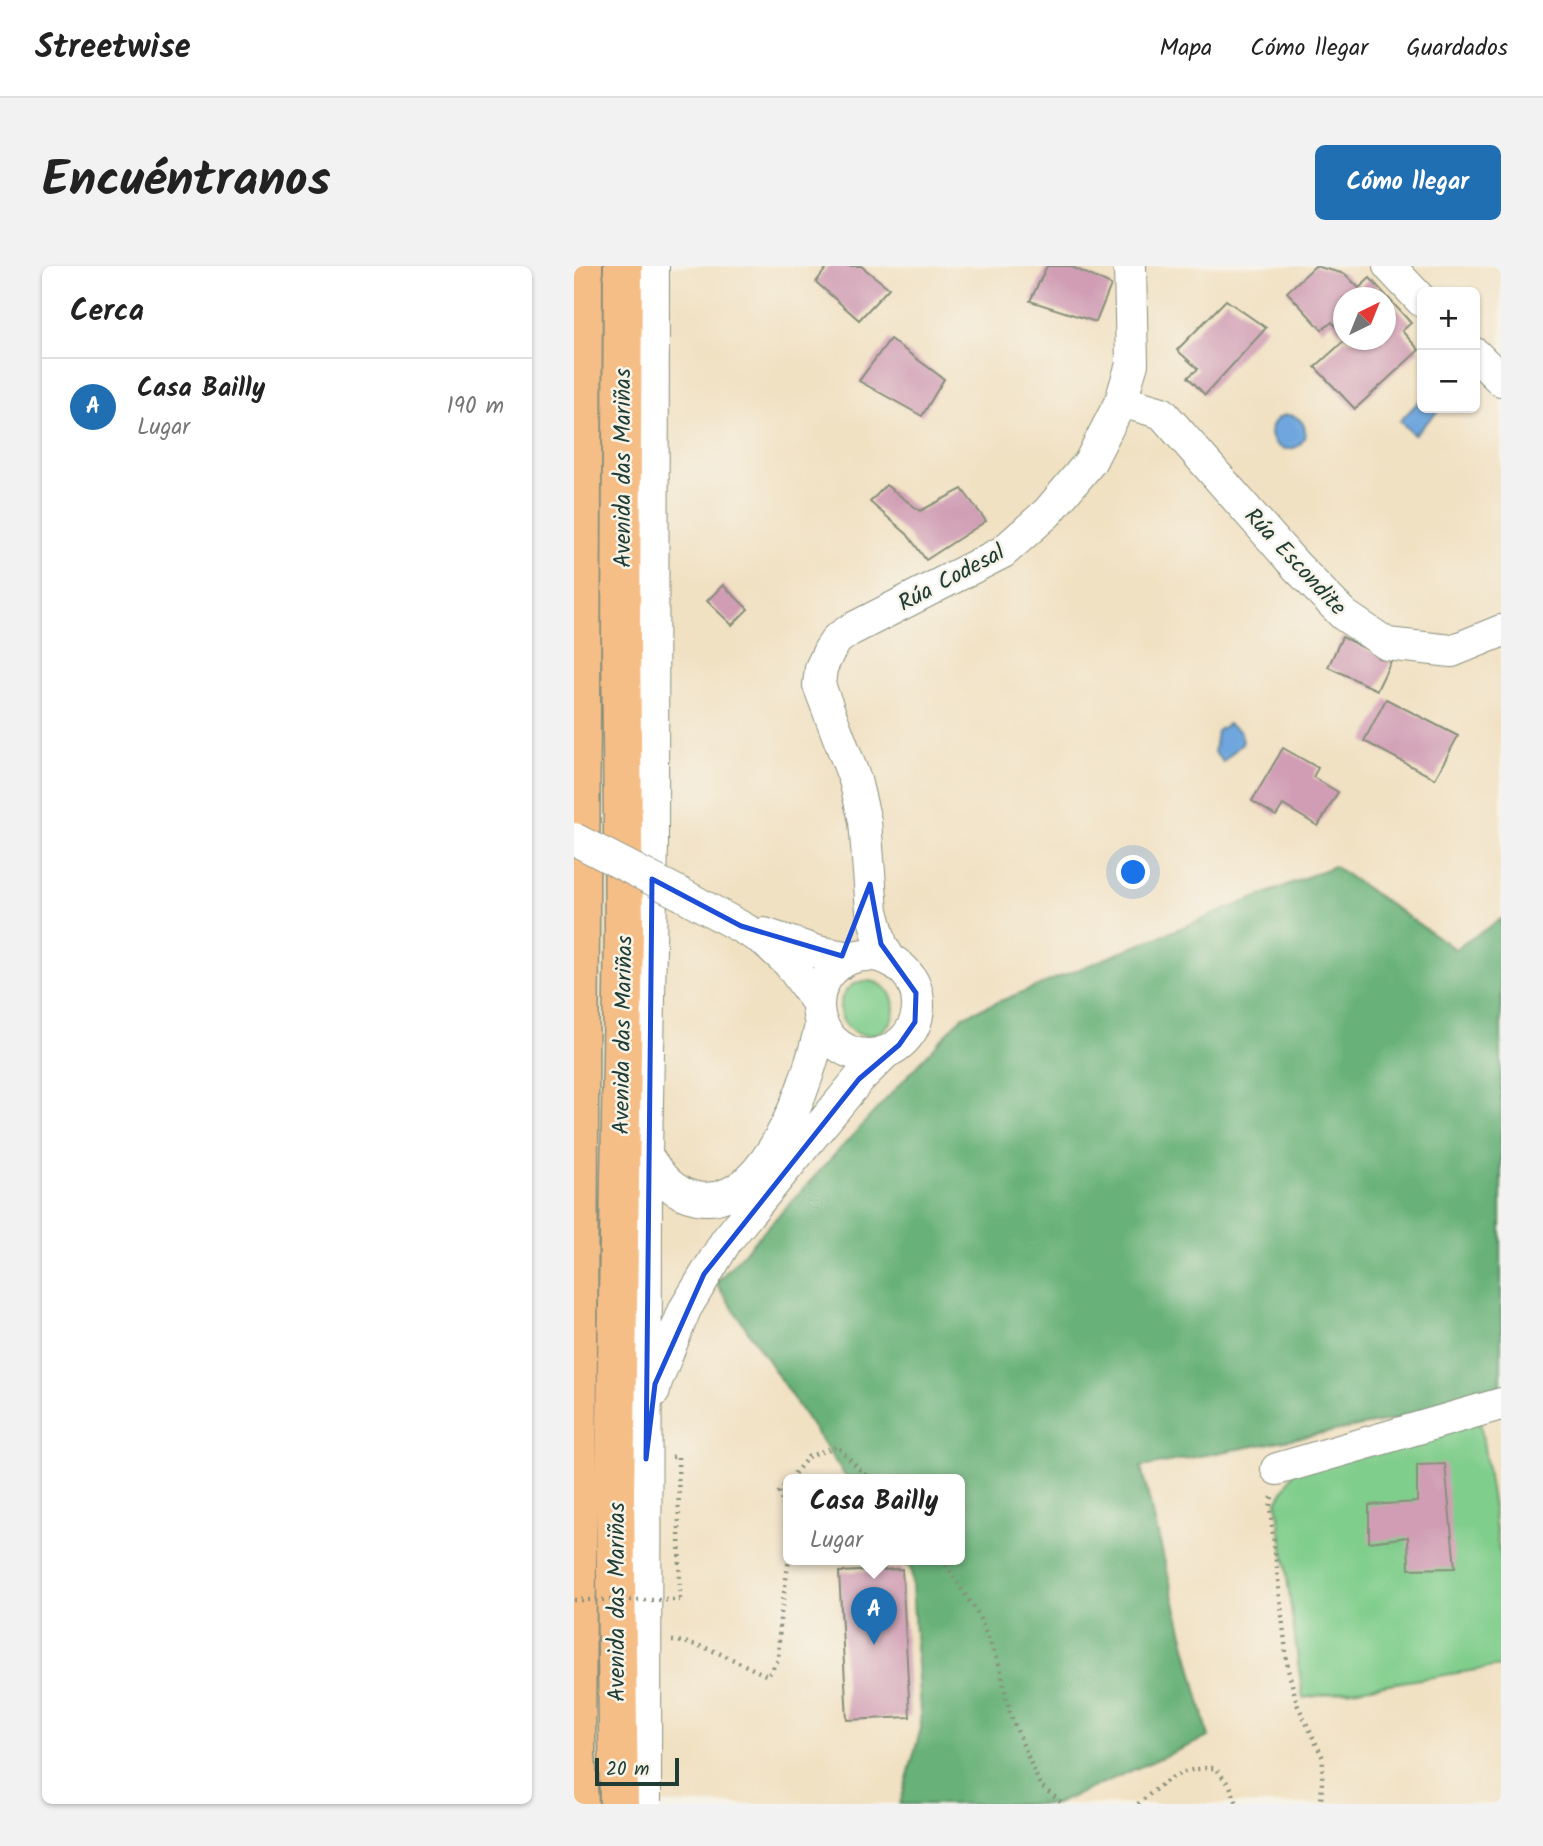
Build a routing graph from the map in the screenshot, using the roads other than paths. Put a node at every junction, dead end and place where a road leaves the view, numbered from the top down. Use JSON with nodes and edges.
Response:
{"nodes":[{"id":1,"x":583,"y":266,"type":"edge"},
{"id":2,"x":623,"y":266,"type":"edge"},
{"id":3,"x":653,"y":266,"type":"edge"},
{"id":4,"x":1130,"y":266,"type":"edge"},
{"id":5,"x":1389,"y":266,"type":"edge"},
{"id":6,"x":1417,"y":296,"type":"edge"},
{"id":7,"x":1480,"y":359,"type":"edge"},
{"id":8,"x":1501,"y":380,"type":"edge"},
{"id":9,"x":1121,"y":401,"type":"junction"},
{"id":10,"x":1501,"y":631,"type":"edge"},
{"id":11,"x":574,"y":839,"type":"edge"},
{"id":12,"x":870,"y":884,"type":"junction"},
{"id":13,"x":741,"y":926,"type":"junction"},
{"id":14,"x":843,"y":960,"type":"junction"},
{"id":15,"x":890,"y":960,"type":"junction"},
{"id":16,"x":819,"y":1014,"type":"junction"},
{"id":17,"x":886,"y":1052,"type":"junction"},
{"id":18,"x":646,"y":1155,"type":"junction"},
{"id":19,"x":1501,"y":1404,"type":"edge"},
{"id":20,"x":575,"y":1448,"type":"edge"},
{"id":21,"x":646,"y":1459,"type":"junction"},
{"id":22,"x":1277,"y":1469,"type":"road end"},
{"id":23,"x":579,"y":1804,"type":"edge"},
{"id":24,"x":619,"y":1804,"type":"edge"},
{"id":25,"x":645,"y":1804,"type":"edge"}],
"edges":[{"from":1,"to":20,"type":"highway","name":"Avenida das Mariñas"},
{"from":2,"to":24,"type":"highway","name":"Avenida das Mariñas"},
{"from":3,"to":18,"type":"street"},
{"from":4,"to":9,"type":"street","name":"Rúa Codesal"},
{"from":5,"to":6,"type":"street"},
{"from":7,"to":8,"type":"street"},
{"from":9,"to":10,"type":"street","name":"Rúa Escondite"},
{"from":9,"to":12,"type":"street","name":"Rúa Codesal"},
{"from":11,"to":13,"type":"street","bridge":true},
{"from":12,"to":14,"type":"street","name":"Rúa Codesal"},
{"from":12,"to":15,"type":"street","name":"Rúa Codesal"},
{"from":13,"to":14,"type":"street"},
{"from":13,"to":16,"type":"street"},
{"from":14,"to":15,"type":"street"},
{"from":14,"to":16,"type":"street"},
{"from":15,"to":17,"type":"street"},
{"from":16,"to":17,"type":"street"},
{"from":16,"to":18,"type":"street"},
{"from":17,"to":21,"type":"street"},
{"from":18,"to":21,"type":"street"},
{"from":19,"to":22,"type":"street"},
{"from":20,"to":23,"type":"highway","name":"Avenida das Mariñas"},
{"from":21,"to":25,"type":"street"}]}
